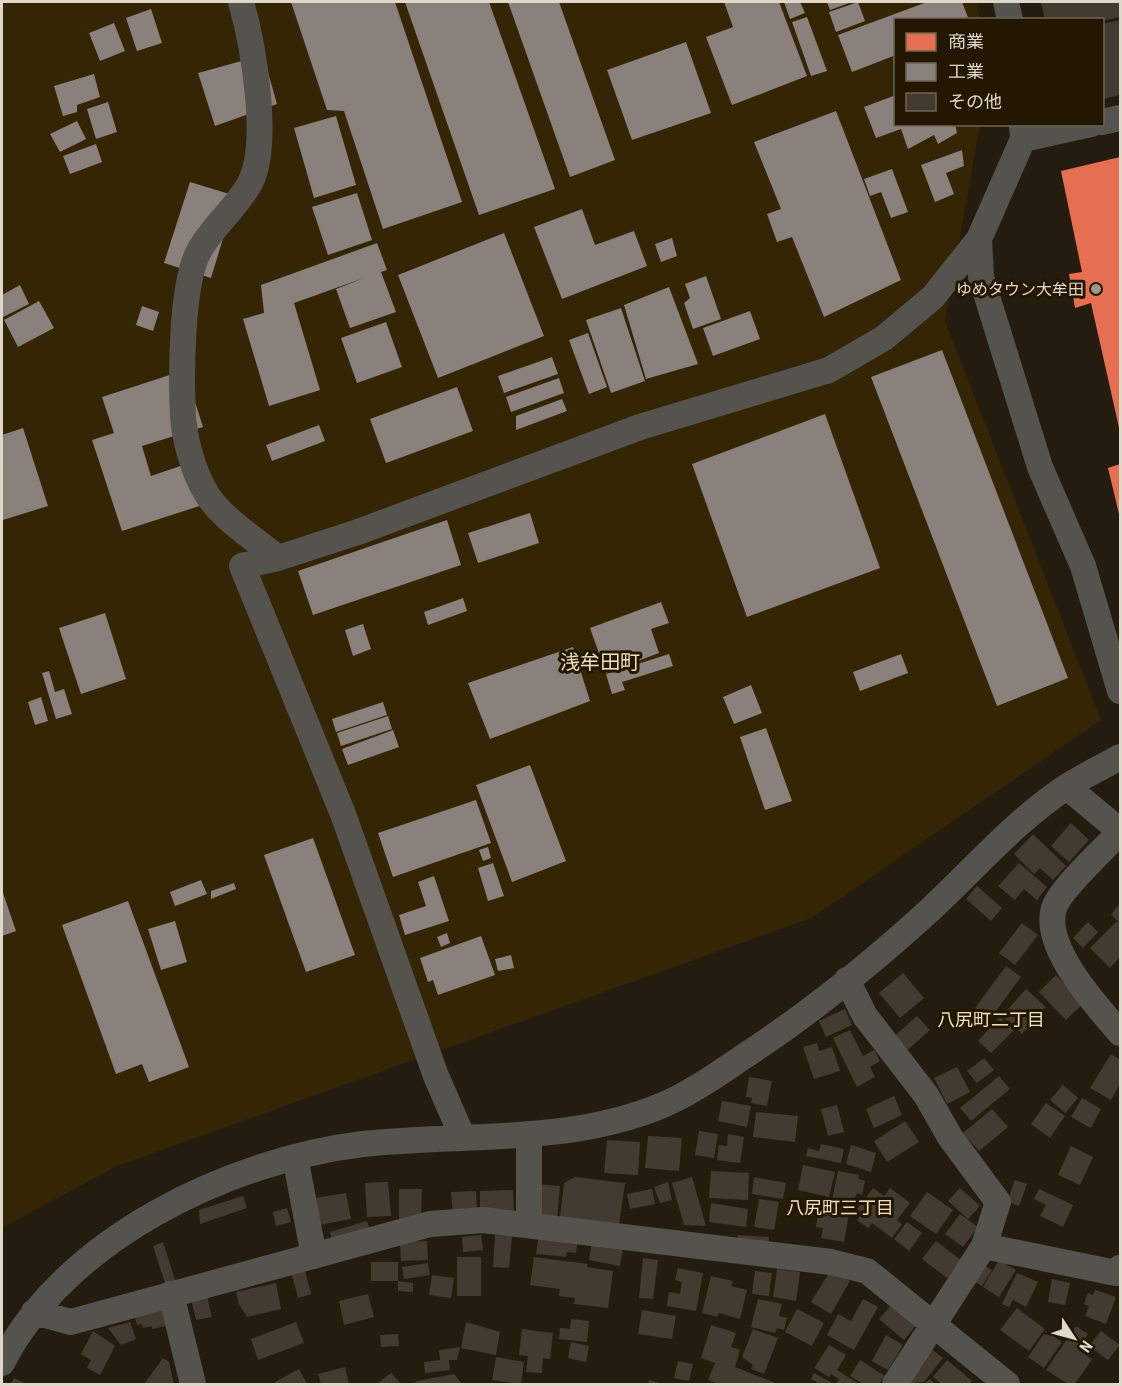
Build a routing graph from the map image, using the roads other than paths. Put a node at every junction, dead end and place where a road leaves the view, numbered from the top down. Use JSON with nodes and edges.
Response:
{"nodes":[{"id":1,"x":241,"y":2,"type":"edge"},
{"id":2,"x":1006,"y":2,"type":"edge"},
{"id":3,"x":1010,"y":18,"type":"edge"},
{"id":4,"x":1120,"y":118,"type":"edge"},
{"id":5,"x":1104,"y":122,"type":"edge"},
{"id":6,"x":1074,"y":126,"type":"edge"},
{"id":7,"x":1023,"y":132,"type":"edge"},
{"id":8,"x":979,"y":239,"type":"junction"},
{"id":9,"x":278,"y":558,"type":"junction"},
{"id":10,"x":1120,"y":691,"type":"edge"},
{"id":11,"x":1120,"y":757,"type":"edge"},
{"id":12,"x":1067,"y":787,"type":"junction"},
{"id":13,"x":1120,"y":832,"type":"edge"},
{"id":14,"x":847,"y":980,"type":"junction"},
{"id":15,"x":1120,"y":1033,"type":"edge"},
{"id":16,"x":530,"y":1134,"type":"junction"},
{"id":17,"x":463,"y":1138,"type":"junction"},
{"id":18,"x":295,"y":1157,"type":"junction"},
{"id":19,"x":529,"y":1224,"type":"junction"},
{"id":20,"x":984,"y":1246,"type":"junction"},
{"id":21,"x":314,"y":1256,"type":"junction"},
{"id":22,"x":1120,"y":1268,"type":"edge"},
{"id":23,"x":171,"y":1294,"type":"junction"},
{"id":24,"x":34,"y":1312,"type":"junction"},
{"id":25,"x":933,"y":1327,"type":"junction"},
{"id":26,"x":2,"y":1363,"type":"edge"},
{"id":27,"x":193,"y":1384,"type":"edge"},
{"id":28,"x":895,"y":1384,"type":"edge"},
{"id":29,"x":1006,"y":1384,"type":"edge"}],
"edges":[{"from":1,"to":9,"type":"street"},
{"from":2,"to":3,"type":"street"},
{"from":4,"to":5,"type":"street"},
{"from":6,"to":7,"type":"street"},
{"from":7,"to":8,"type":"street"},
{"from":8,"to":9,"type":"street"},
{"from":8,"to":10,"type":"street"},
{"from":9,"to":17,"type":"street"},
{"from":11,"to":12,"type":"street"},
{"from":12,"to":13,"type":"street"},
{"from":12,"to":14,"type":"street"},
{"from":13,"to":15,"type":"street"},
{"from":14,"to":16,"type":"street"},
{"from":14,"to":20,"type":"street"},
{"from":16,"to":17,"type":"street"},
{"from":16,"to":19,"type":"street"},
{"from":17,"to":18,"type":"street"},
{"from":18,"to":21,"type":"street"},
{"from":18,"to":24,"type":"street"},
{"from":19,"to":21,"type":"street"},
{"from":19,"to":25,"type":"street"},
{"from":20,"to":22,"type":"street"},
{"from":20,"to":25,"type":"street"},
{"from":21,"to":23,"type":"street"},
{"from":23,"to":24,"type":"street"},
{"from":23,"to":27,"type":"street"},
{"from":24,"to":26,"type":"street"},
{"from":25,"to":28,"type":"street"},
{"from":25,"to":29,"type":"street"}]}
